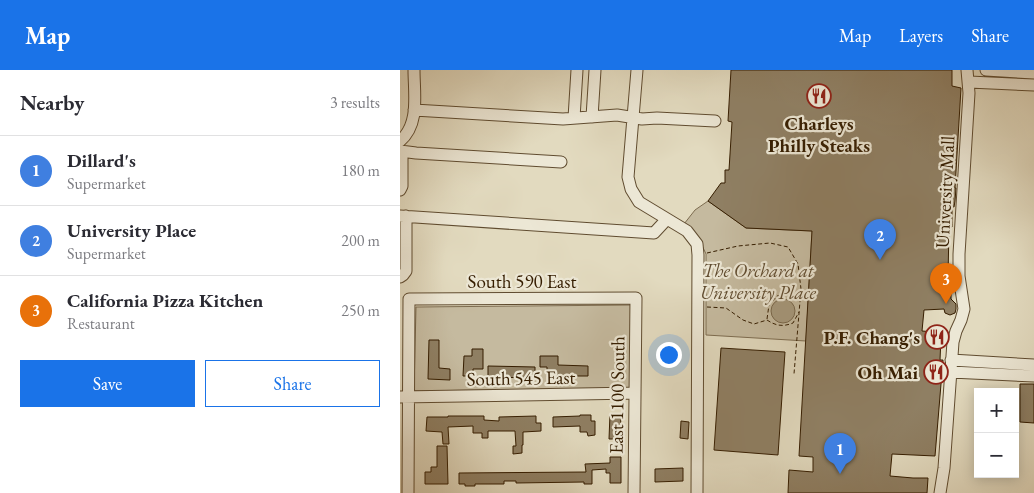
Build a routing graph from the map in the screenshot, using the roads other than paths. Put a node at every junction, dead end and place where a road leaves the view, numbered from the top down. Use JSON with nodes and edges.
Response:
{"nodes":[{"id":1,"x":414,"y":70,"type":"edge"},
{"id":2,"x":577,"y":70,"type":"edge"},
{"id":3,"x":595,"y":70,"type":"edge"},
{"id":4,"x":637,"y":70,"type":"edge"},
{"id":5,"x":986,"y":70,"type":"edge"},
{"id":6,"x":1034,"y":73,"type":"edge"},
{"id":7,"x":968,"y":76,"type":"edge"},
{"id":8,"x":1034,"y":85,"type":"edge"},
{"id":9,"x":414,"y":110,"type":"junction"},
{"id":10,"x":592,"y":117,"type":"junction"},
{"id":11,"x":634,"y":117,"type":"junction"},
{"id":12,"x":574,"y":118,"type":"junction"},
{"id":13,"x":715,"y":121,"type":"dead end"},
{"id":14,"x":401,"y":148,"type":"edge"},
{"id":15,"x":561,"y":162,"type":"dead end"},
{"id":16,"x":401,"y":171,"type":"edge"},
{"id":17,"x":400,"y":190,"type":"edge"},
{"id":18,"x":403,"y":216,"type":"edge"},
{"id":19,"x":667,"y":219,"type":"junction"},
{"id":20,"x":400,"y":276,"type":"edge"},
{"id":21,"x":636,"y":298,"type":"joint"},
{"id":22,"x":952,"y":360,"type":"junction"},
{"id":23,"x":1034,"y":365,"type":"edge"},
{"id":24,"x":951,"y":372,"type":"junction"},
{"id":25,"x":1034,"y":376,"type":"edge"},
{"id":26,"x":635,"y":393,"type":"junction"},
{"id":27,"x":404,"y":397,"type":"edge"},
{"id":28,"x":408,"y":493,"type":"edge"},
{"id":29,"x":634,"y":493,"type":"edge"},
{"id":30,"x":697,"y":493,"type":"edge"},
{"id":31,"x":940,"y":493,"type":"edge"}],
"edges":[{"from":1,"to":9,"type":"street"},
{"from":2,"to":12,"type":"street"},
{"from":3,"to":10,"type":"street"},
{"from":4,"to":11,"type":"street"},
{"from":5,"to":6,"type":"street"},
{"from":7,"to":8,"type":"street"},
{"from":7,"to":22,"type":"street","name":"University Mall"},
{"from":9,"to":12,"type":"street"},
{"from":9,"to":14,"type":"street"},
{"from":10,"to":11,"type":"street"},
{"from":10,"to":12,"type":"street"},
{"from":11,"to":13,"type":"street"},
{"from":11,"to":19,"type":"street"},
{"from":14,"to":15,"type":"street"},
{"from":14,"to":16,"type":"street"},
{"from":16,"to":17,"type":"street"},
{"from":18,"to":19,"type":"street"},
{"from":18,"to":20,"type":"street"},
{"from":19,"to":30,"type":"street"},
{"from":21,"to":26,"type":"street","name":"East 1100 South"},
{"from":21,"to":27,"type":"street","name":"South 590 East"},
{"from":22,"to":23,"type":"street"},
{"from":22,"to":24,"type":"street","name":"University Mall"},
{"from":24,"to":25,"type":"street"},
{"from":24,"to":31,"type":"street","name":"University Mall"},
{"from":26,"to":27,"type":"street","name":"South 545 East"},
{"from":26,"to":29,"type":"street","name":"East 1100 South"},
{"from":27,"to":28,"type":"street"}]}
